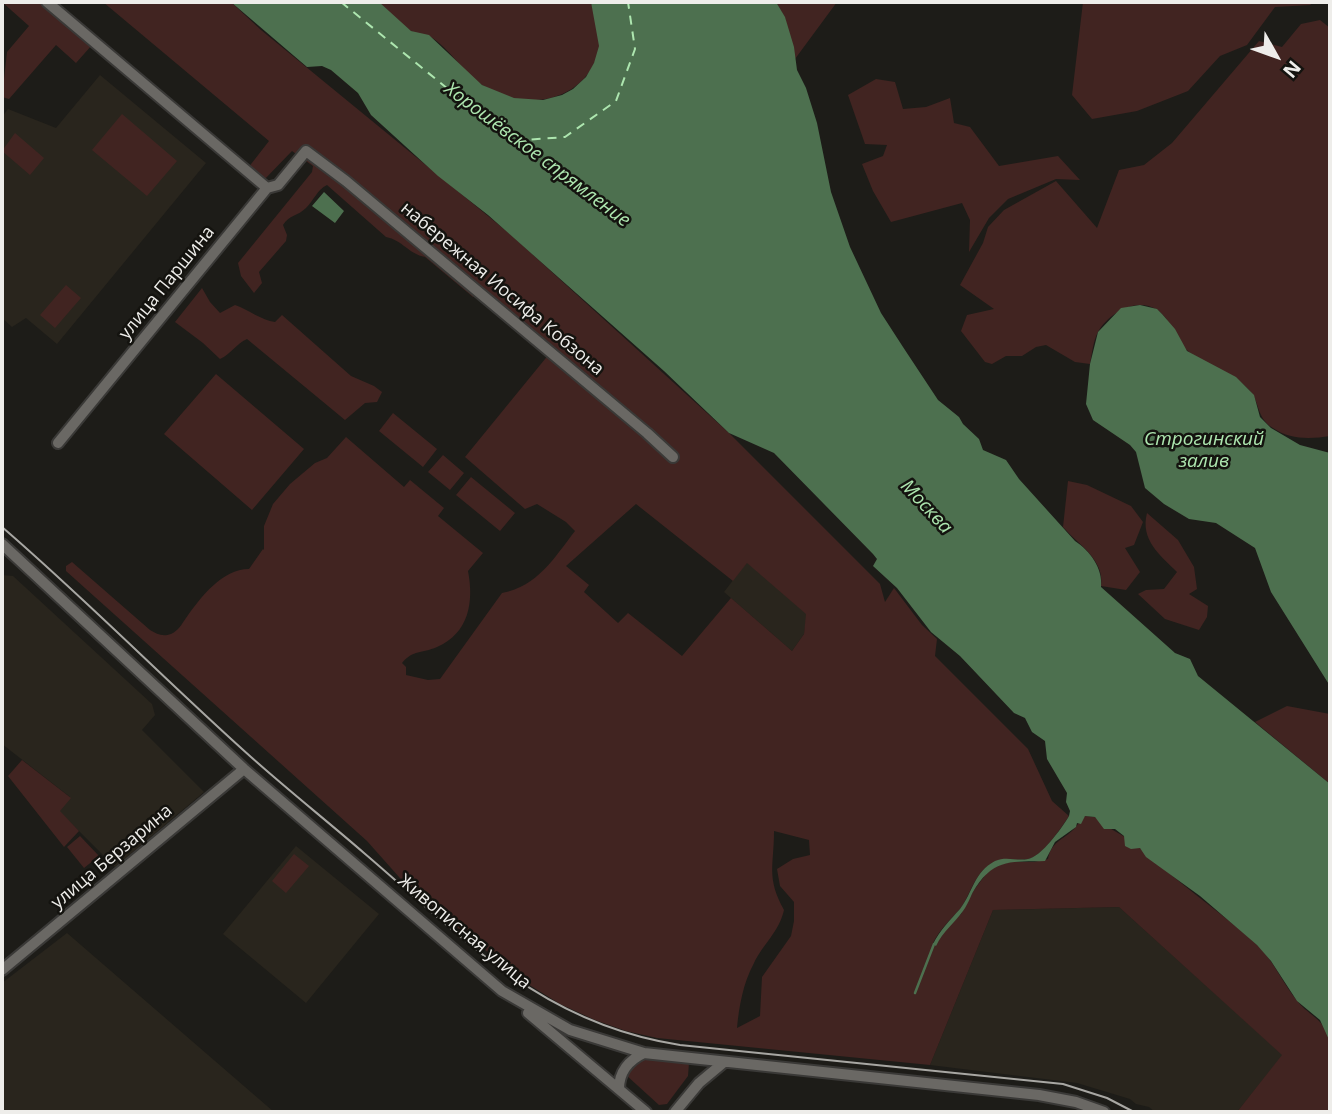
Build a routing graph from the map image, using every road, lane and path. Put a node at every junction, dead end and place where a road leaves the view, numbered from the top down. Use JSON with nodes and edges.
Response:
{"nodes":[{"id":1,"x":47,"y":2,"type":"edge"},
{"id":2,"x":306,"y":151,"type":"joint"},
{"id":3,"x":267,"y":188,"type":"junction"},
{"id":4,"x":58,"y":443,"type":"dead end"},
{"id":5,"x":673,"y":457,"type":"dead end"},
{"id":6,"x":2,"y":544,"type":"edge"},
{"id":7,"x":244,"y":769,"type":"junction"},
{"id":8,"x":2,"y":970,"type":"edge"},
{"id":9,"x":502,"y":991,"type":"junction"},
{"id":10,"x":644,"y":1053,"type":"junction"},
{"id":11,"x":693,"y":1060,"type":"junction"},
{"id":12,"x":723,"y":1063,"type":"junction"},
{"id":13,"x":699,"y":1083,"type":"junction"},
{"id":14,"x":619,"y":1089,"type":"junction"},
{"id":15,"x":646,"y":1112,"type":"edge"},
{"id":16,"x":675,"y":1112,"type":"edge"},
{"id":17,"x":1104,"y":1112,"type":"edge"}],
"edges":[{"from":1,"to":3,"type":"street"},
{"from":2,"to":3,"type":"street","name":"улица Паршина"},
{"from":2,"to":5,"type":"street","name":"набережная Иосифа Кобзона"},
{"from":3,"to":4,"type":"street","name":"улица Паршина"},
{"from":6,"to":7,"type":"street","name":"Живописная улица"},
{"from":7,"to":8,"type":"street","name":"улица Берзарина"},
{"from":7,"to":9,"type":"street","name":"Живописная улица"},
{"from":9,"to":10,"type":"street","name":"Живописная улица"},
{"from":9,"to":14,"type":"street"},
{"from":10,"to":11,"type":"street","name":"Живописная улица"},
{"from":10,"to":14,"type":"street"},
{"from":11,"to":12,"type":"street","name":"Живописная улица"},
{"from":11,"to":13,"type":"street"},
{"from":12,"to":13,"type":"street"},
{"from":12,"to":17,"type":"street","name":"Живописная улица"},
{"from":13,"to":16,"type":"street"},
{"from":14,"to":15,"type":"street"}]}
